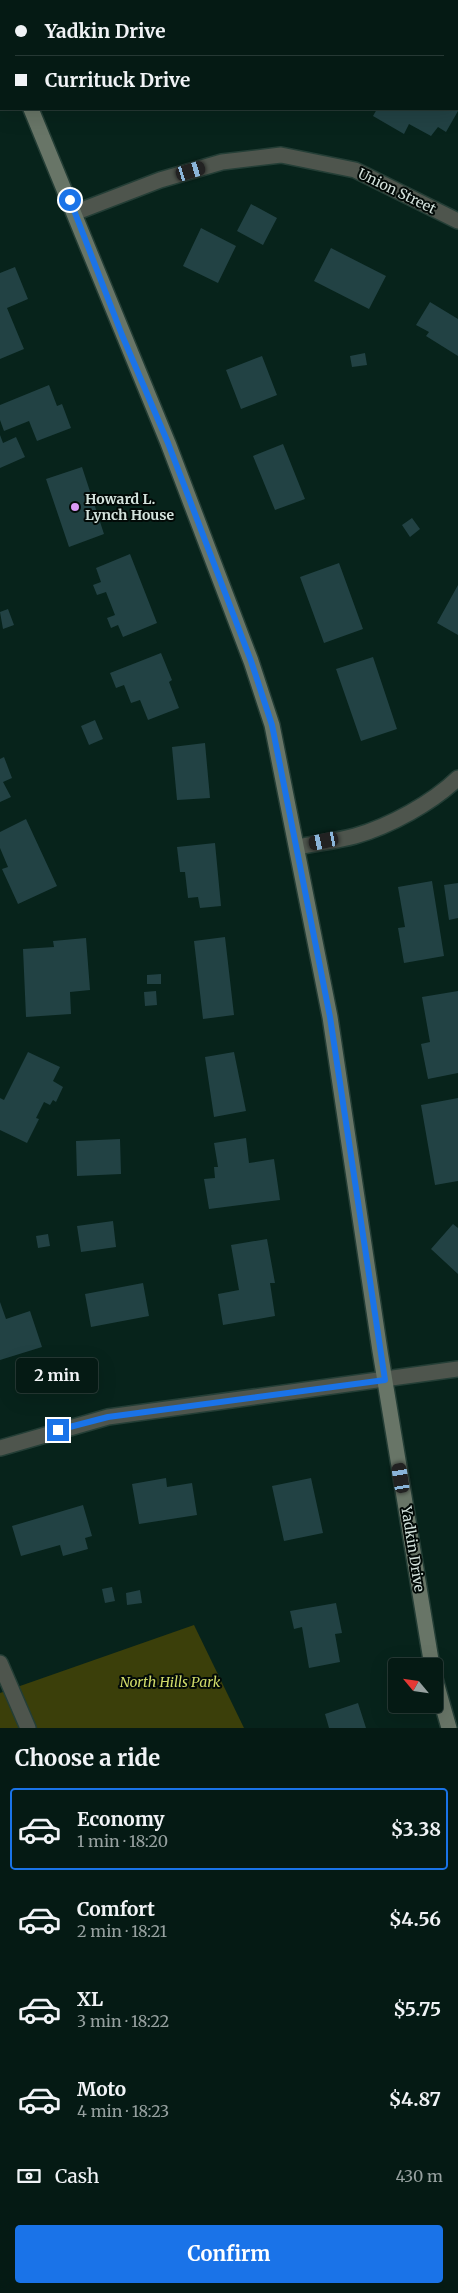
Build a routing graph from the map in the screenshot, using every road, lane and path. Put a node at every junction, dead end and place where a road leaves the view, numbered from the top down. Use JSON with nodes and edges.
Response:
{"nodes":[{"id":1,"x":31,"y":110,"type":"edge"},
{"id":2,"x":74,"y":213,"type":"junction"},
{"id":3,"x":458,"y":221,"type":"edge"},
{"id":4,"x":458,"y":778,"type":"edge"},
{"id":5,"x":298,"y":847,"type":"junction"},
{"id":6,"x":458,"y":1369,"type":"edge"},
{"id":7,"x":385,"y":1380,"type":"junction"},
{"id":8,"x":0,"y":1448,"type":"edge"},
{"id":9,"x":431,"y":1658,"type":"edge"},
{"id":10,"x":0,"y":1663,"type":"edge"},
{"id":11,"x":443,"y":1707,"type":"edge"},
{"id":12,"x":28,"y":1728,"type":"edge"},
{"id":13,"x":449,"y":1728,"type":"edge"}],
"edges":[{"from":1,"to":2,"type":"street","name":"Yadkin Drive"},
{"from":2,"to":3,"type":"street","name":"Union Street"},
{"from":2,"to":5,"type":"street","name":"Yadkin Drive"},
{"from":4,"to":5,"type":"street"},
{"from":5,"to":7,"type":"street","name":"Yadkin Drive"},
{"from":6,"to":7,"type":"street"},
{"from":7,"to":8,"type":"street"},
{"from":7,"to":9,"type":"street","name":"Yadkin Drive"},
{"from":10,"to":12,"type":"street"},
{"from":11,"to":13,"type":"street"}]}
